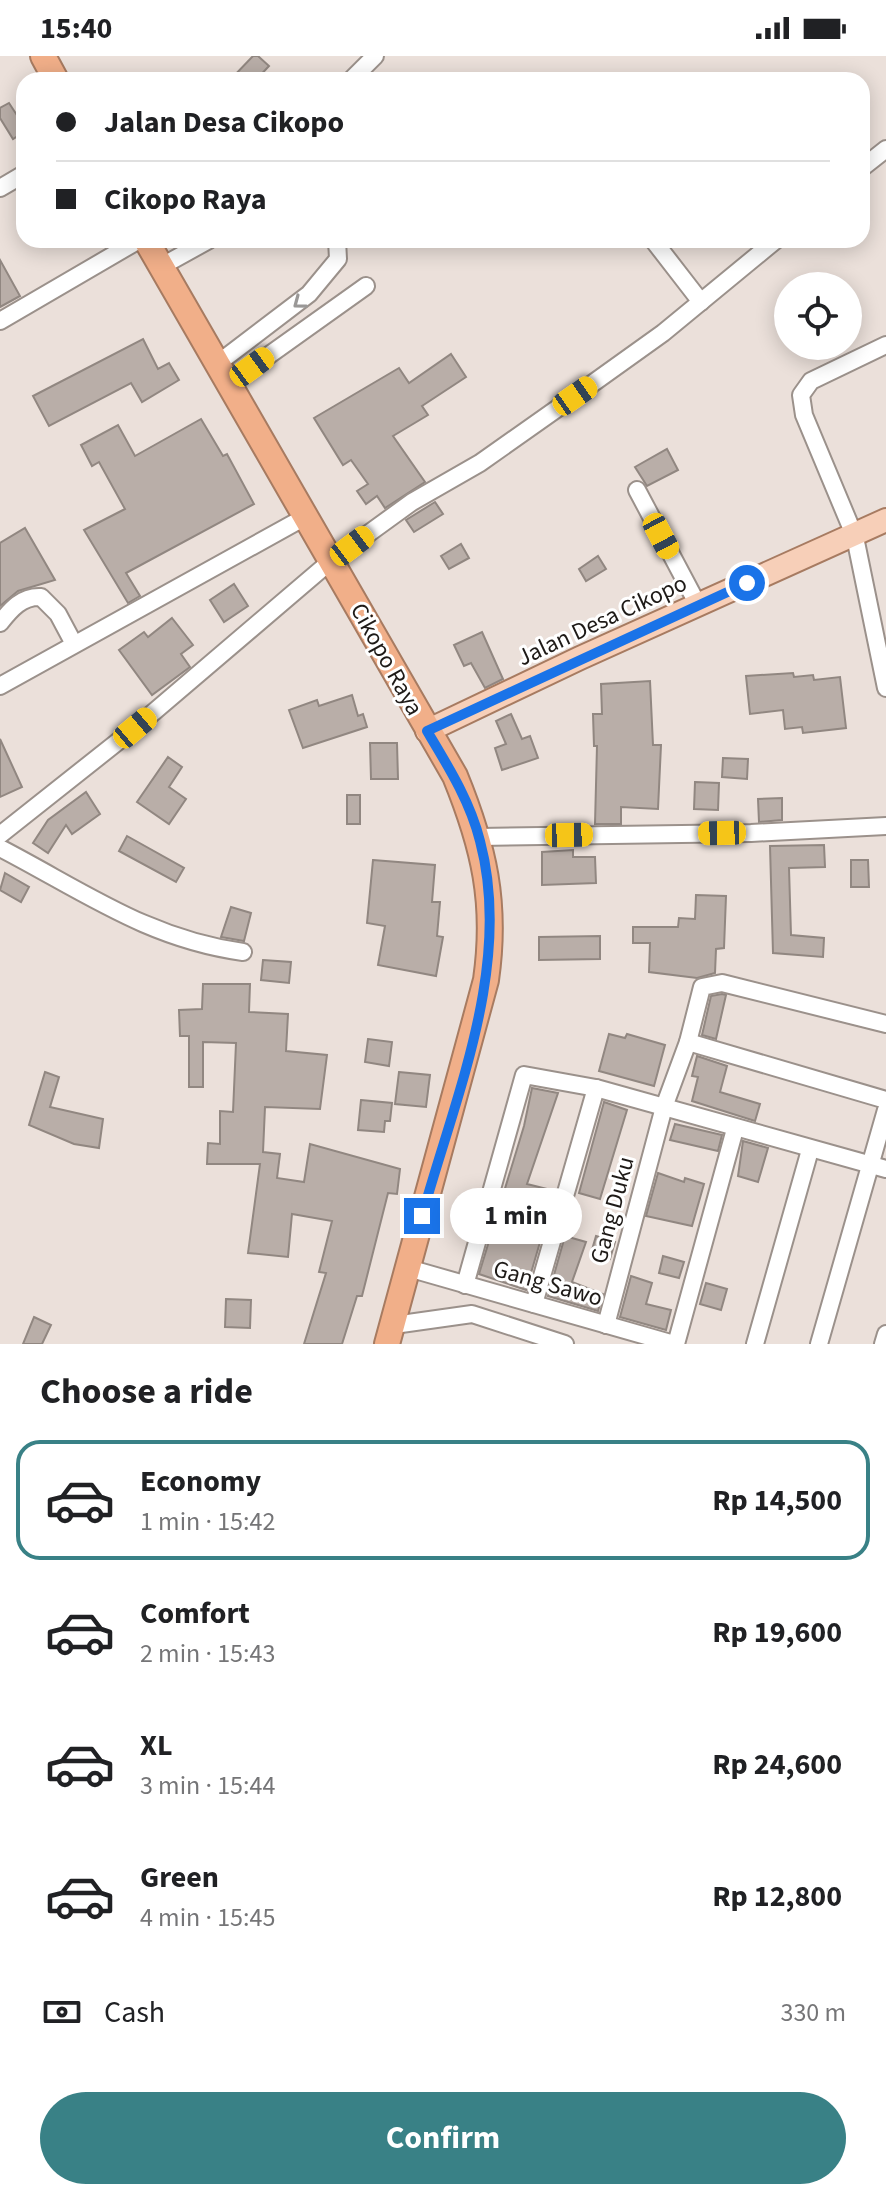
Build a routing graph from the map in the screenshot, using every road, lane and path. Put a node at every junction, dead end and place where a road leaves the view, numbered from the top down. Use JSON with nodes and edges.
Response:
{"nodes":[{"id":1,"x":375,"y":56,"type":"edge"},
{"id":2,"x":359,"y":72,"type":"edge"},
{"id":3,"x":886,"y":149,"type":"edge"},
{"id":4,"x":870,"y":162,"type":"edge"},
{"id":5,"x":125,"y":248,"type":"edge"},
{"id":6,"x":151,"y":248,"type":"edge"},
{"id":7,"x":195,"y":248,"type":"edge"},
{"id":8,"x":337,"y":248,"type":"edge"},
{"id":9,"x":659,"y":248,"type":"edge"},
{"id":10,"x":766,"y":248,"type":"edge"},
{"id":11,"x":162,"y":266,"type":"junction"},
{"id":12,"x":366,"y":286,"type":"dead end"},
{"id":13,"x":701,"y":302,"type":"junction"},
{"id":14,"x":0,"y":321,"type":"edge"},
{"id":15,"x":886,"y":345,"type":"edge"},
{"id":16,"x":223,"y":373,"type":"junction"},
{"id":17,"x":637,"y":490,"type":"dead end"},
{"id":18,"x":305,"y":517,"type":"junction"},
{"id":19,"x":886,"y":520,"type":"edge"},
{"id":20,"x":855,"y":537,"type":"junction"},
{"id":21,"x":332,"y":560,"type":"junction"},
{"id":22,"x":698,"y":605,"type":"junction"},
{"id":23,"x":0,"y":623,"type":"edge"},
{"id":24,"x":74,"y":644,"type":"junction"},
{"id":25,"x":0,"y":686,"type":"edge"},
{"id":26,"x":886,"y":688,"type":"edge"},
{"id":27,"x":427,"y":731,"type":"junction"},
{"id":28,"x":886,"y":826,"type":"edge"},
{"id":29,"x":0,"y":835,"type":"edge"},
{"id":30,"x":479,"y":837,"type":"junction"},
{"id":31,"x":0,"y":848,"type":"edge"},
{"id":32,"x":243,"y":952,"type":"dead end"},
{"id":33,"x":886,"y":1024,"type":"edge"},
{"id":34,"x":688,"y":1042,"type":"junction"},
{"id":35,"x":596,"y":1088,"type":"junction"},
{"id":36,"x":886,"y":1100,"type":"edge"},
{"id":37,"x":664,"y":1107,"type":"junction"},
{"id":38,"x":886,"y":1110,"type":"edge"},
{"id":39,"x":735,"y":1129,"type":"junction"},
{"id":40,"x":810,"y":1150,"type":"junction"},
{"id":41,"x":879,"y":1167,"type":"edge"},
{"id":42,"x":408,"y":1268,"type":"junction"},
{"id":43,"x":465,"y":1285,"type":"junction"},
{"id":44,"x":534,"y":1304,"type":"junction"},
{"id":45,"x":606,"y":1325,"type":"junction"},
{"id":46,"x":390,"y":1334,"type":"edge"},
{"id":47,"x":886,"y":1334,"type":"edge"},
{"id":48,"x":565,"y":1344,"type":"edge"},
{"id":49,"x":675,"y":1344,"type":"edge"},
{"id":50,"x":755,"y":1344,"type":"edge"},
{"id":51,"x":819,"y":1344,"type":"edge"},
{"id":52,"x":883,"y":1344,"type":"edge"}],
"edges":[{"from":1,"to":2,"type":"street"},
{"from":3,"to":4,"type":"street"},
{"from":5,"to":14,"type":"street"},
{"from":6,"to":11,"type":"highway","name":"Cikopo Raya"},
{"from":7,"to":11,"type":"street"},
{"from":8,"to":16,"type":"street","one_way":true},
{"from":9,"to":13,"type":"street"},
{"from":10,"to":13,"type":"street"},
{"from":11,"to":16,"type":"highway","name":"Cikopo Raya"},
{"from":12,"to":16,"type":"street"},
{"from":13,"to":21,"type":"street"},
{"from":15,"to":20,"type":"street"},
{"from":16,"to":18,"type":"highway","name":"Cikopo Raya"},
{"from":17,"to":22,"type":"street"},
{"from":18,"to":21,"type":"highway","name":"Cikopo Raya"},
{"from":18,"to":24,"type":"street"},
{"from":19,"to":20,"type":"main road","name":"Jalan Desa Cikopo"},
{"from":20,"to":22,"type":"main road","name":"Jalan Desa Cikopo"},
{"from":20,"to":26,"type":"street"},
{"from":21,"to":27,"type":"highway","name":"Cikopo Raya"},
{"from":21,"to":29,"type":"street"},
{"from":22,"to":27,"type":"main road","name":"Jalan Desa Cikopo"},
{"from":23,"to":24,"type":"street"},
{"from":24,"to":25,"type":"street"},
{"from":27,"to":30,"type":"highway","name":"Cikopo Raya"},
{"from":28,"to":30,"type":"street"},
{"from":30,"to":42,"type":"highway","name":"Cikopo Raya"},
{"from":31,"to":32,"type":"street"},
{"from":33,"to":34,"type":"street","name":"Gang Duku"},
{"from":34,"to":36,"type":"street"},
{"from":34,"to":37,"type":"street","name":"Gang Duku"},
{"from":35,"to":37,"type":"street"},
{"from":35,"to":43,"type":"street"},
{"from":35,"to":44,"type":"street"},
{"from":37,"to":39,"type":"street"},
{"from":37,"to":45,"type":"street","name":"Gang Duku"},
{"from":38,"to":41,"type":"street"},
{"from":39,"to":40,"type":"street"},
{"from":39,"to":49,"type":"street"},
{"from":40,"to":41,"type":"street"},
{"from":40,"to":50,"type":"street"},
{"from":41,"to":51,"type":"street"},
{"from":42,"to":43,"type":"street","name":"Gang Sawo"},
{"from":42,"to":46,"type":"highway","name":"Cikopo Raya"},
{"from":43,"to":44,"type":"street","name":"Gang Sawo"},
{"from":44,"to":45,"type":"street","name":"Gang Sawo"},
{"from":45,"to":49,"type":"street","name":"Gang Sawo"},
{"from":46,"to":48,"type":"street"},
{"from":47,"to":52,"type":"street"}]}
